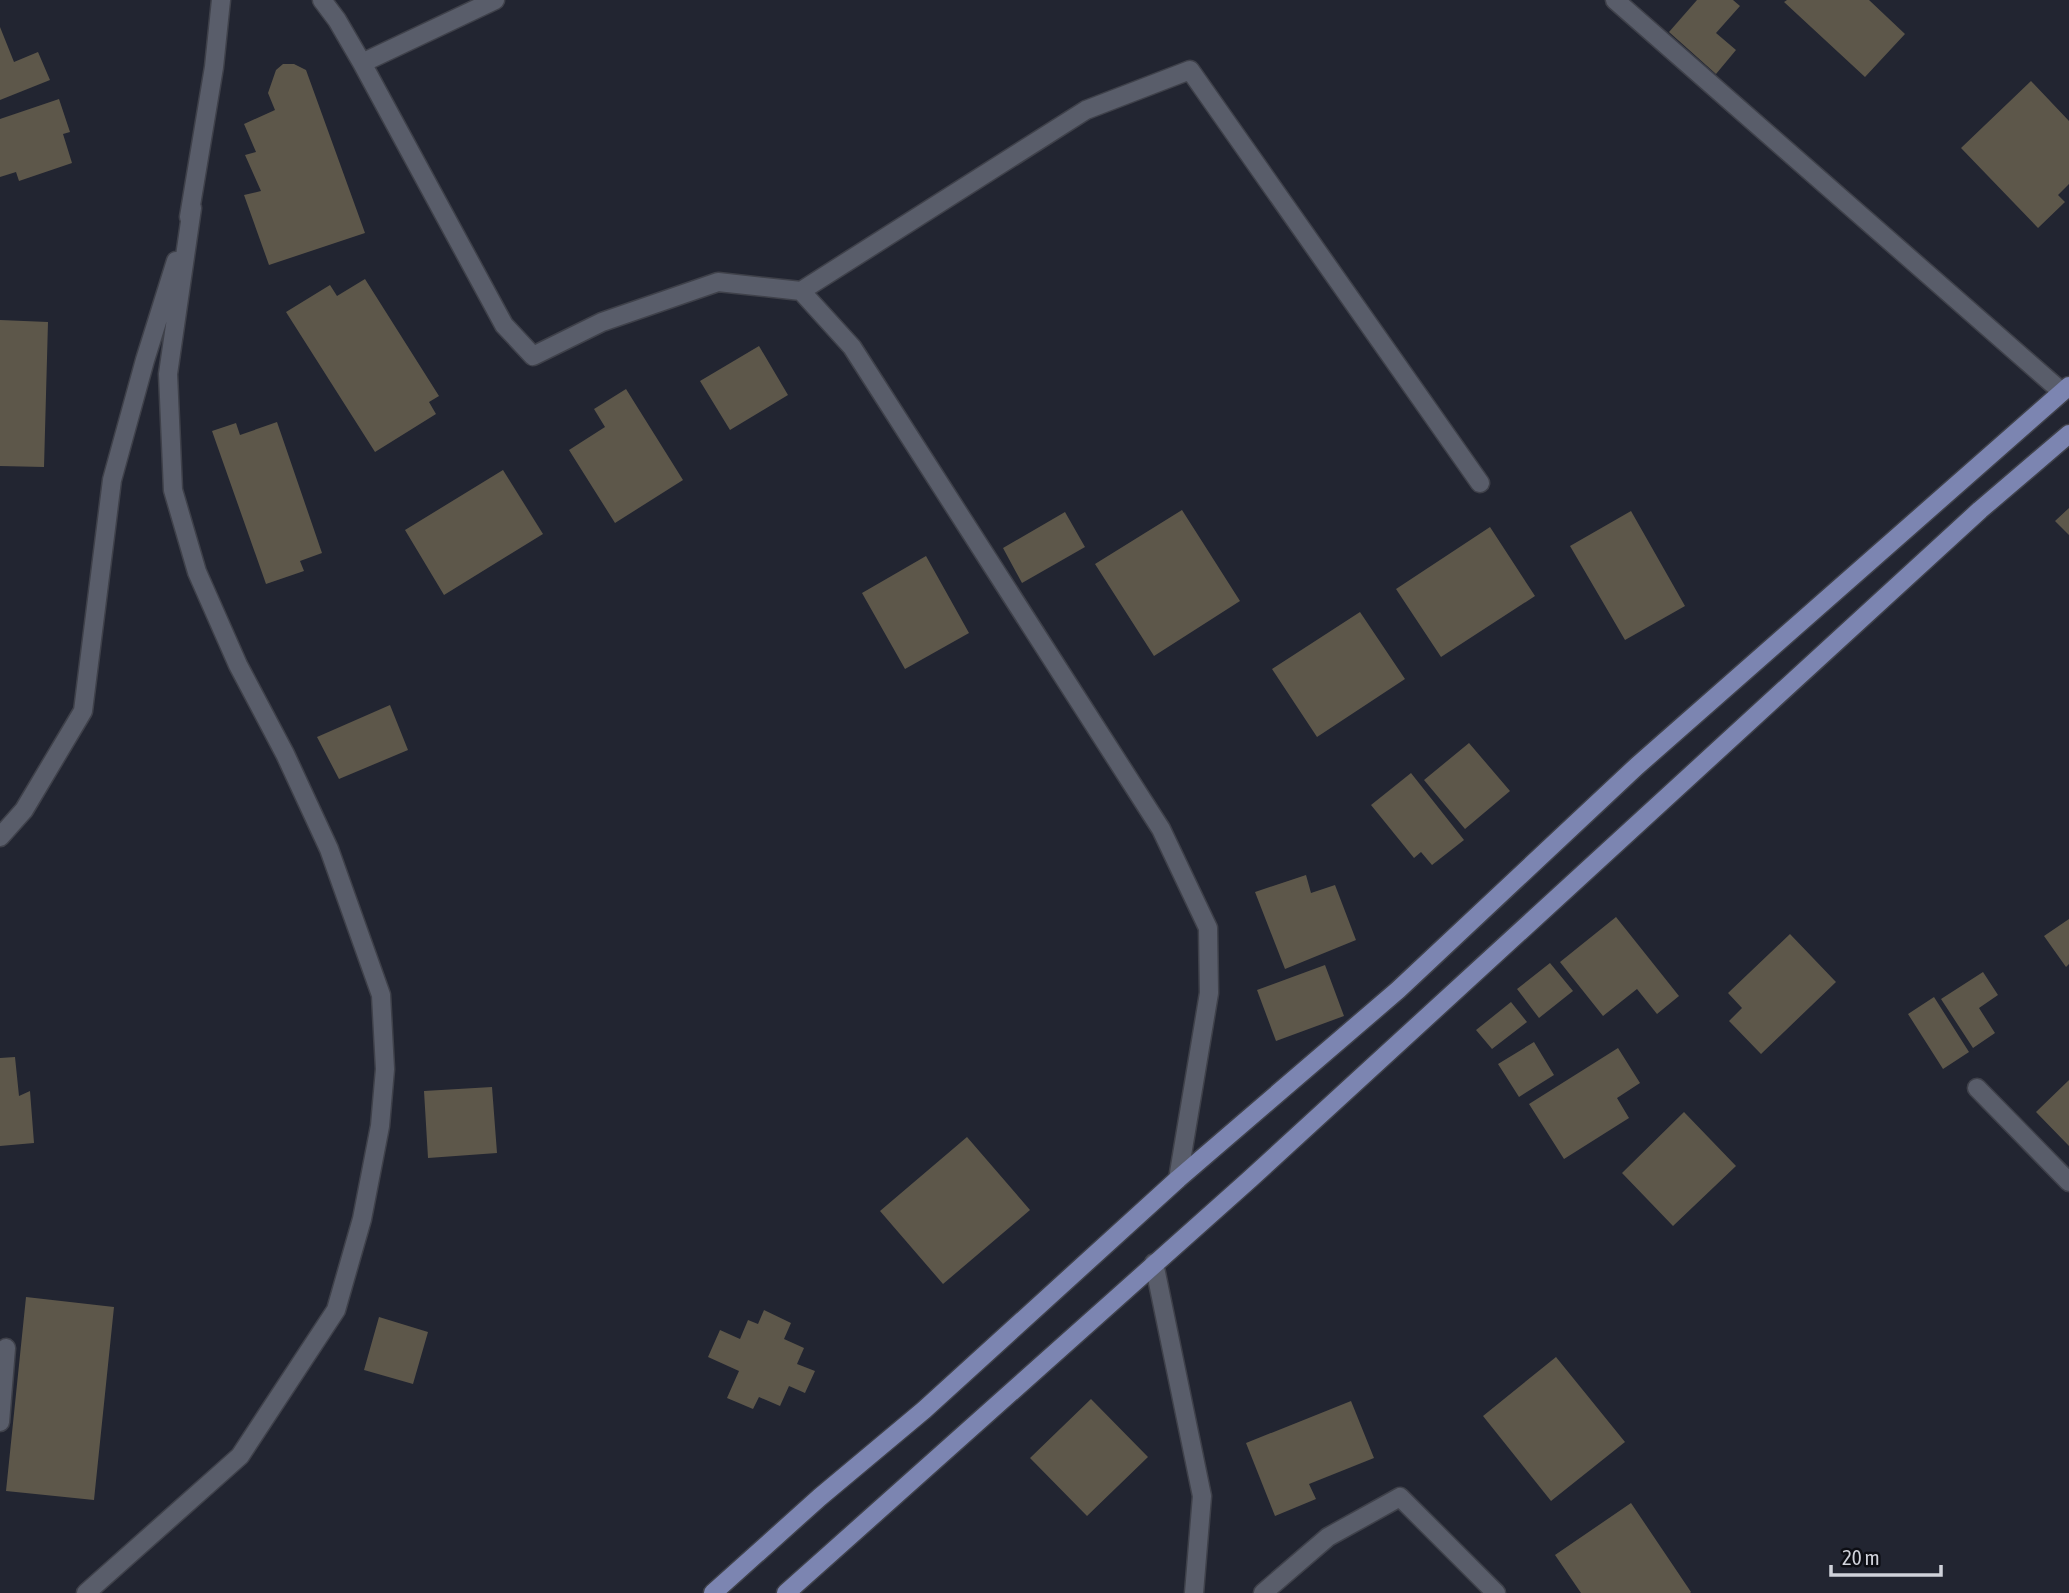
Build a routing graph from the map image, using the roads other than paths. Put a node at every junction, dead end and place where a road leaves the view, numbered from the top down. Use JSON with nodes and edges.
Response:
{"nodes":[{"id":1,"x":221,"y":0,"type":"edge"},
{"id":2,"x":322,"y":0,"type":"edge"},
{"id":3,"x":495,"y":0,"type":"edge"},
{"id":4,"x":1615,"y":0,"type":"edge"},
{"id":5,"x":362,"y":63,"type":"junction"},
{"id":6,"x":192,"y":208,"type":"junction"},
{"id":7,"x":801,"y":291,"type":"junction"},
{"id":8,"x":2066,"y":389,"type":"edge"},
{"id":9,"x":2069,"y":434,"type":"edge"},
{"id":10,"x":1480,"y":483,"type":"dead end"},
{"id":11,"x":0,"y":837,"type":"edge"},
{"id":12,"x":1978,"y":1088,"type":"dead end"},
{"id":13,"x":1178,"y":1179,"type":"junction"},
{"id":14,"x":2069,"y":1182,"type":"edge"},
{"id":15,"x":1154,"y":1263,"type":"junction"},
{"id":16,"x":6,"y":1349,"type":"dead end"},
{"id":17,"x":0,"y":1422,"type":"edge"},
{"id":18,"x":86,"y":1593,"type":"edge"},
{"id":19,"x":713,"y":1593,"type":"edge"},
{"id":20,"x":786,"y":1593,"type":"edge"},
{"id":21,"x":1194,"y":1593,"type":"edge"},
{"id":22,"x":1264,"y":1593,"type":"edge"},
{"id":23,"x":1496,"y":1593,"type":"edge"}],
"edges":[{"from":1,"to":6,"type":"street"},
{"from":2,"to":5,"type":"street"},
{"from":3,"to":5,"type":"street"},
{"from":4,"to":8,"type":"street"},
{"from":5,"to":7,"type":"street"},
{"from":6,"to":11,"type":"street"},
{"from":6,"to":18,"type":"street"},
{"from":7,"to":10,"type":"street"},
{"from":7,"to":13,"type":"street"},
{"from":8,"to":13,"type":"main road"},
{"from":9,"to":15,"type":"main road"},
{"from":12,"to":14,"type":"street"},
{"from":13,"to":19,"type":"main road"},
{"from":15,"to":20,"type":"main road"},
{"from":15,"to":21,"type":"street"},
{"from":16,"to":17,"type":"street"},
{"from":22,"to":23,"type":"street"}]}
